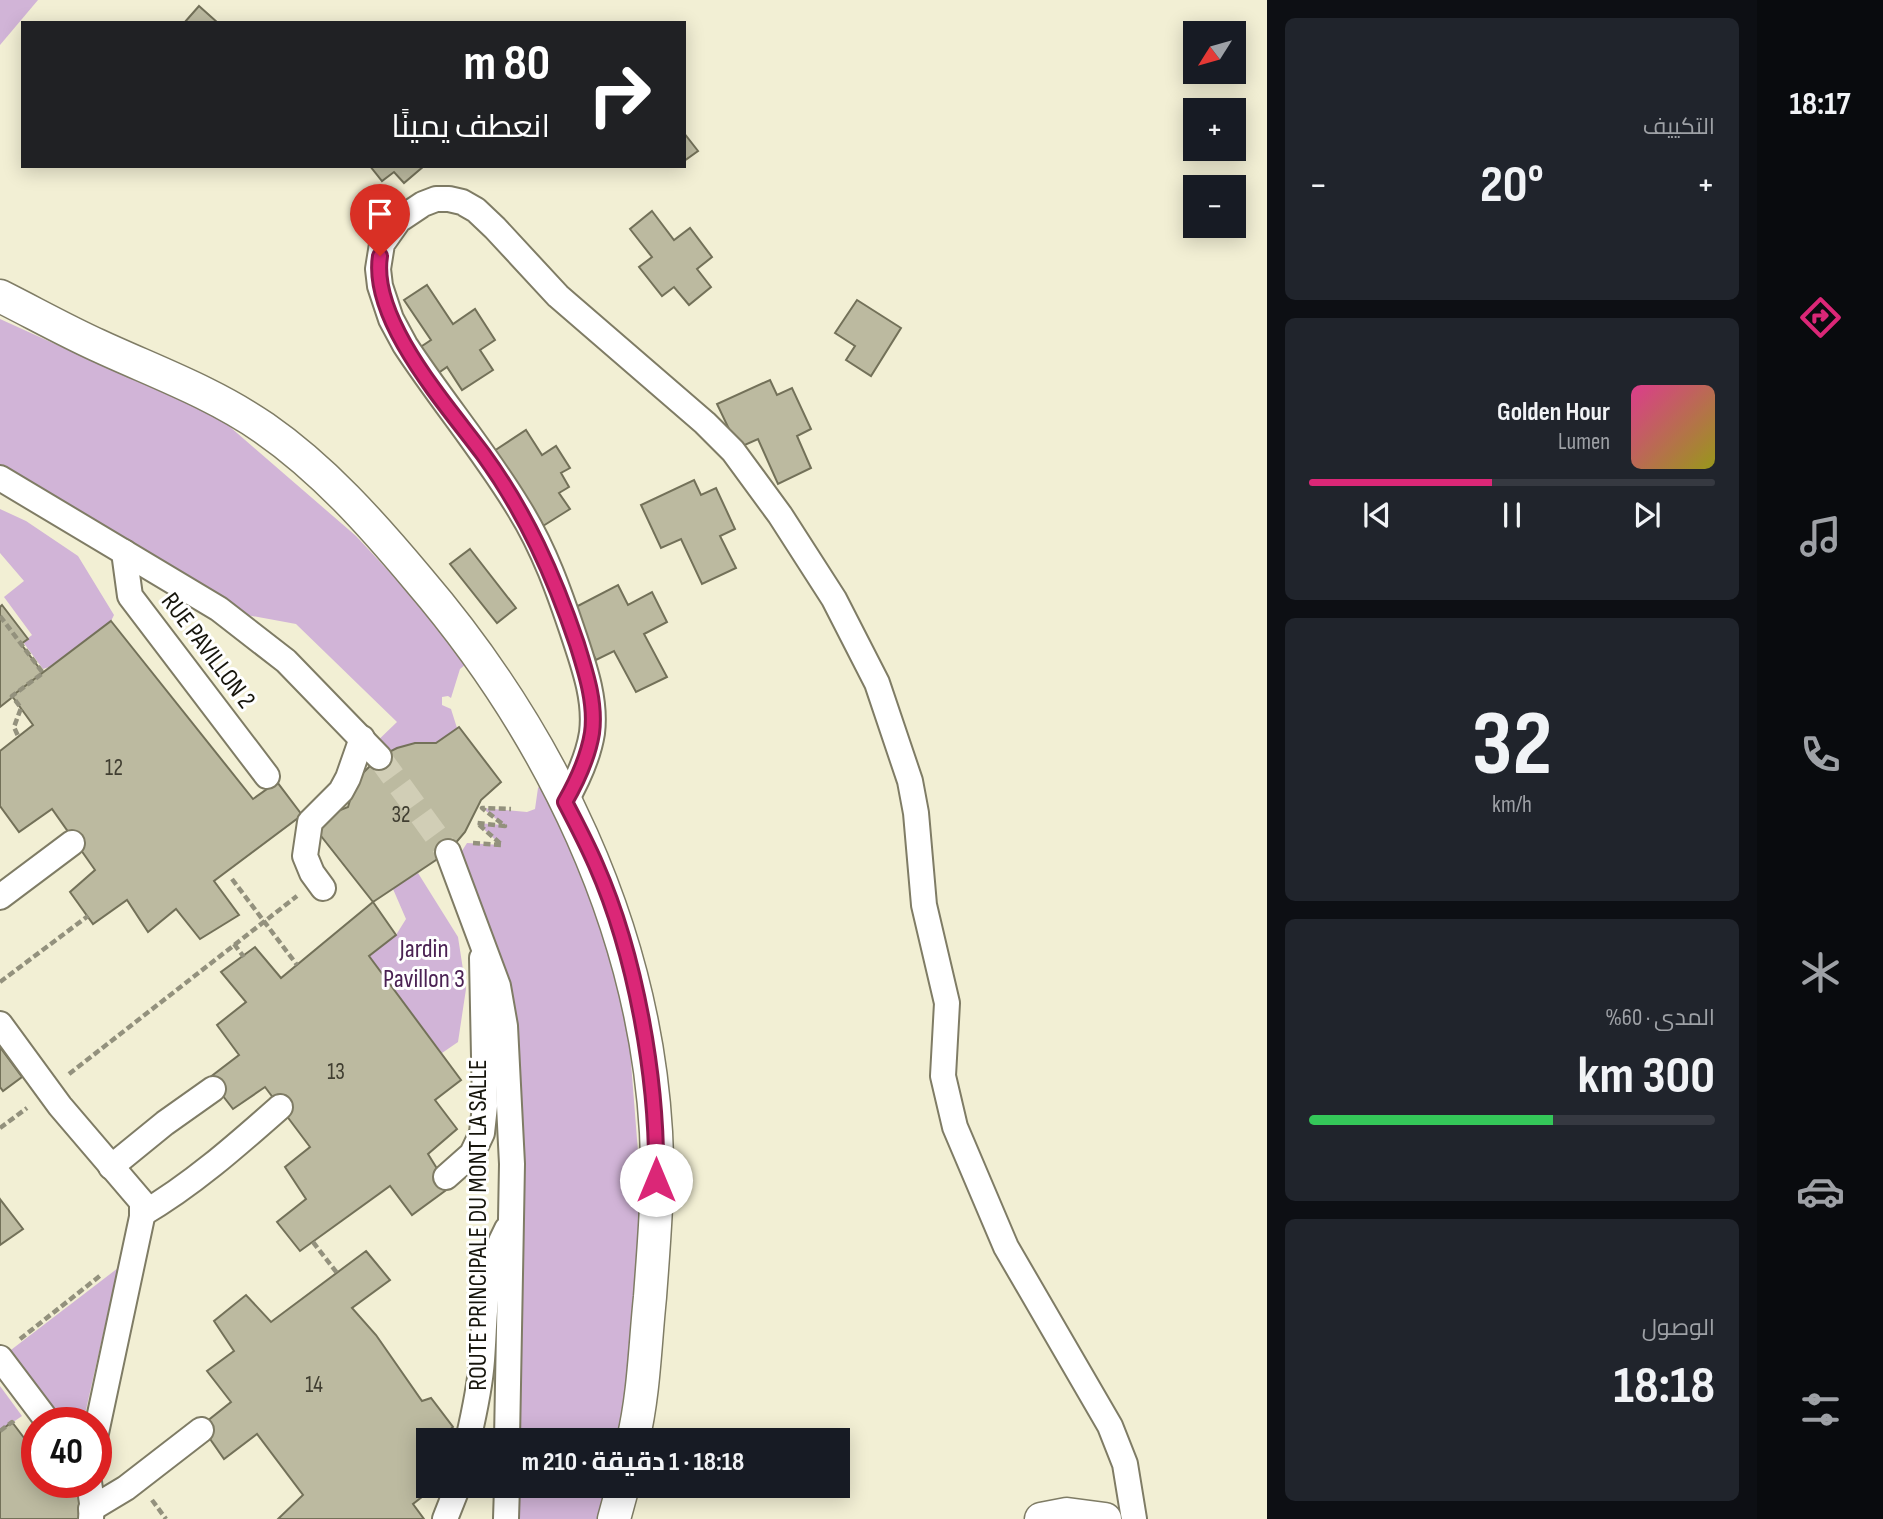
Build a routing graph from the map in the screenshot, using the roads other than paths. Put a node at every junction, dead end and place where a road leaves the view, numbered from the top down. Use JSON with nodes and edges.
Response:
{"nodes":[{"id":1,"x":0,"y":296,"type":"edge"},
{"id":2,"x":0,"y":478,"type":"edge"},
{"id":3,"x":124,"y":552,"type":"junction"},
{"id":4,"x":362,"y":737,"type":"junction"},
{"id":5,"x":379,"y":757,"type":"tunnel mouth"},
{"id":6,"x":267,"y":776,"type":"dead end"},
{"id":7,"x":565,"y":802,"type":"junction"},
{"id":8,"x":72,"y":843,"type":"dead end"},
{"id":9,"x":450,"y":859,"type":"tunnel mouth"},
{"id":10,"x":320,"y":884,"type":"road end"},
{"id":11,"x":0,"y":897,"type":"edge"},
{"id":12,"x":482,"y":940,"type":"junction"},
{"id":13,"x":0,"y":1024,"type":"edge"},
{"id":14,"x":213,"y":1089,"type":"dead end"},
{"id":15,"x":280,"y":1107,"type":"dead end"},
{"id":16,"x":111,"y":1167,"type":"junction"},
{"id":17,"x":446,"y":1177,"type":"dead end"},
{"id":18,"x":142,"y":1214,"type":"junction"},
{"id":19,"x":511,"y":1221,"type":"junction"},
{"id":20,"x":5,"y":1352,"type":"edge"},
{"id":21,"x":39,"y":1407,"type":"edge"},
{"id":22,"x":101,"y":1407,"type":"edge"},
{"id":23,"x":470,"y":1428,"type":"edge"},
{"id":24,"x":507,"y":1428,"type":"edge"},
{"id":25,"x":635,"y":1428,"type":"edge"},
{"id":26,"x":201,"y":1430,"type":"dead end"},
{"id":27,"x":112,"y":1481,"type":"edge"},
{"id":28,"x":129,"y":1485,"type":"junction"},
{"id":29,"x":453,"y":1498,"type":"edge"},
{"id":30,"x":507,"y":1498,"type":"edge"},
{"id":31,"x":620,"y":1498,"type":"edge"},
{"id":32,"x":91,"y":1514,"type":"edge"},
{"id":33,"x":445,"y":1519,"type":"edge"},
{"id":34,"x":506,"y":1519,"type":"edge"},
{"id":35,"x":614,"y":1519,"type":"edge"},
{"id":36,"x":1041,"y":1519,"type":"edge"},
{"id":37,"x":1105,"y":1519,"type":"edge"},
{"id":38,"x":1134,"y":1519,"type":"edge"}],
"edges":[{"from":1,"to":7,"type":"street"},
{"from":2,"to":3,"type":"street"},
{"from":3,"to":4,"type":"street"},
{"from":3,"to":6,"type":"street","name":"RUE PAVILLON 2"},
{"from":4,"to":5,"type":"street"},
{"from":4,"to":10,"type":"street"},
{"from":7,"to":25,"type":"street"},
{"from":7,"to":38,"type":"street"},
{"from":8,"to":11,"type":"street"},
{"from":9,"to":12,"type":"street","name":"ROUTE PRINCIPALE DU MONT LA SALLE"},
{"from":12,"to":17,"type":"street"},
{"from":12,"to":19,"type":"street","name":"ROUTE PRINCIPALE DU MONT LA SALLE"},
{"from":13,"to":16,"type":"street"},
{"from":14,"to":16,"type":"street"},
{"from":15,"to":18,"type":"street"},
{"from":16,"to":18,"type":"street"},
{"from":18,"to":22,"type":"street"},
{"from":19,"to":23,"type":"street"},
{"from":19,"to":24,"type":"street","name":"ROUTE PRINCIPALE DU MONT LA SALLE"},
{"from":20,"to":21,"type":"street"},
{"from":26,"to":28,"type":"street"},
{"from":27,"to":28,"type":"street"},
{"from":28,"to":32,"type":"street"},
{"from":29,"to":33,"type":"street"},
{"from":30,"to":34,"type":"street"},
{"from":31,"to":35,"type":"street"},
{"from":36,"to":37,"type":"street"}]}
